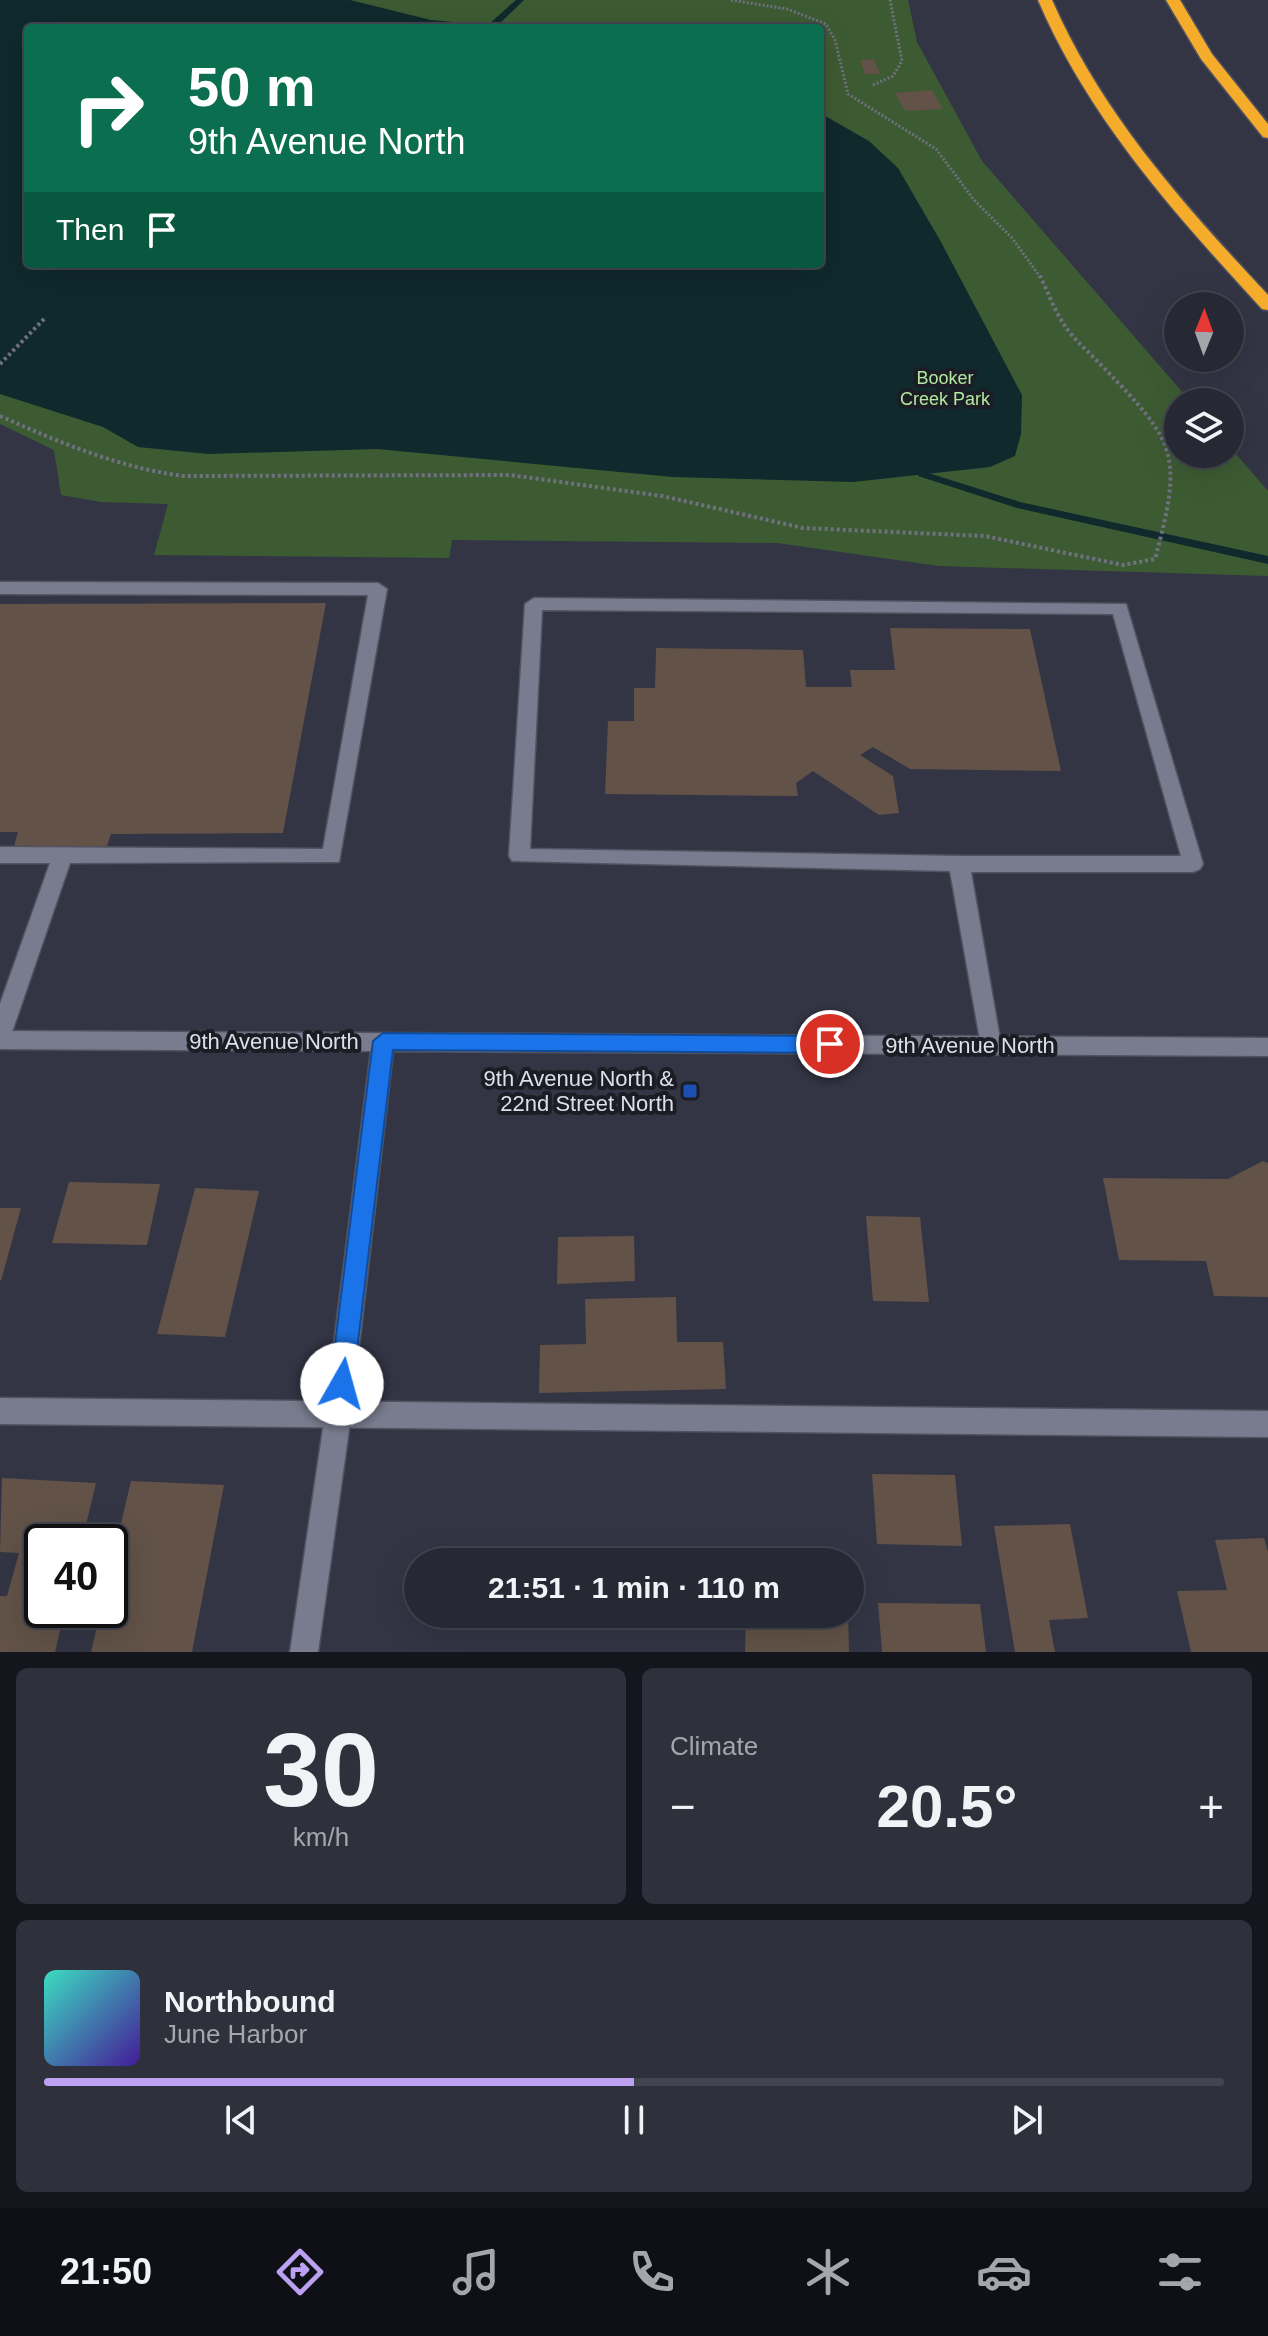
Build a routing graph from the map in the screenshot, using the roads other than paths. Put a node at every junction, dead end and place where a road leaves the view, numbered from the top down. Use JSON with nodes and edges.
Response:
{"nodes":[{"id":1,"x":1045,"y":0,"type":"edge"},
{"id":2,"x":1173,"y":0,"type":"edge"},
{"id":3,"x":1268,"y":134,"type":"edge"},
{"id":4,"x":1268,"y":305,"type":"edge"},
{"id":5,"x":0,"y":588,"type":"edge"},
{"id":6,"x":0,"y":855,"type":"edge"},
{"id":7,"x":63,"y":855,"type":"junction"},
{"id":8,"x":959,"y":864,"type":"junction"},
{"id":9,"x":0,"y":1037,"type":"edge"},
{"id":10,"x":383,"y":1041,"type":"junction"},
{"id":11,"x":990,"y":1045,"type":"junction"},
{"id":12,"x":1268,"y":1047,"type":"edge"},
{"id":13,"x":0,"y":1411,"type":"edge"},
{"id":14,"x":338,"y":1415,"type":"junction"},
{"id":15,"x":1268,"y":1424,"type":"edge"},
{"id":16,"x":304,"y":1652,"type":"edge"}],
"edges":[{"from":1,"to":4,"type":"highway"},
{"from":2,"to":3,"type":"highway"},
{"from":5,"to":7,"type":"street"},
{"from":6,"to":7,"type":"street"},
{"from":7,"to":9,"type":"street"},
{"from":8,"to":8,"type":"street"},
{"from":8,"to":11,"type":"street"},
{"from":9,"to":10,"type":"street","name":"9th Avenue North"},
{"from":10,"to":11,"type":"street","name":"9th Avenue North"},
{"from":10,"to":14,"type":"street"},
{"from":11,"to":12,"type":"street","name":"9th Avenue North"},
{"from":13,"to":14,"type":"street"},
{"from":14,"to":15,"type":"street"},
{"from":14,"to":16,"type":"street"}]}
